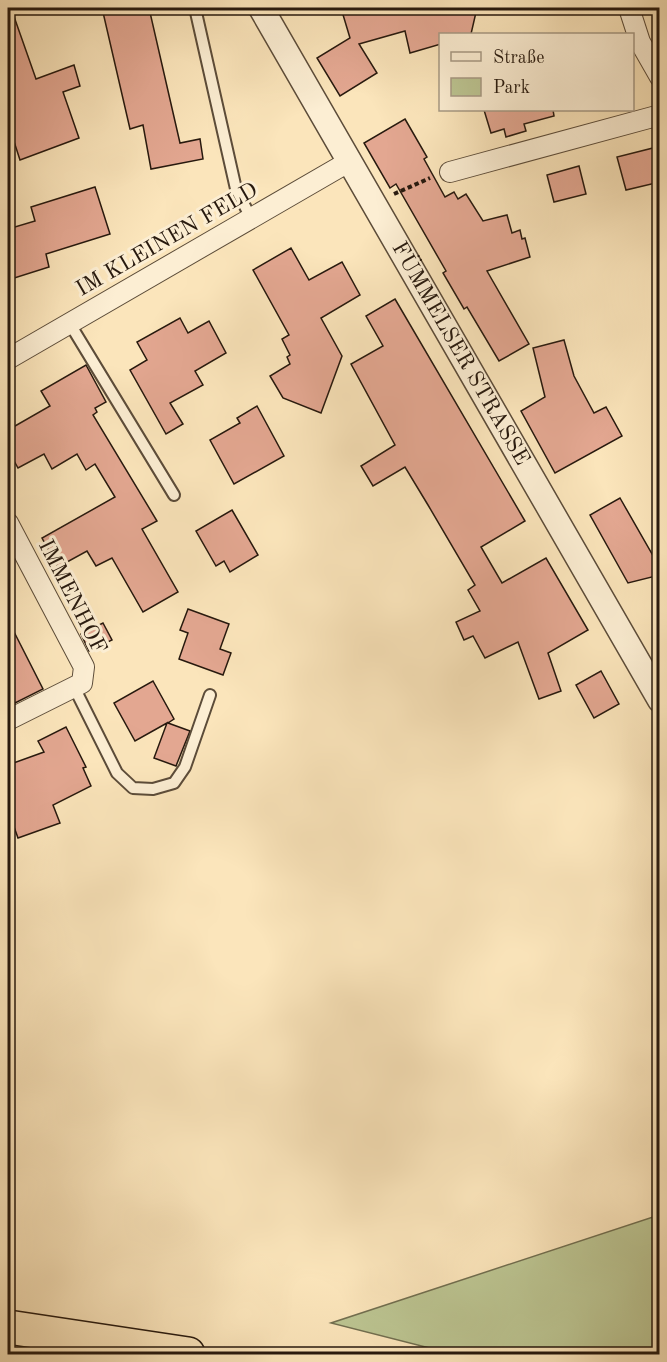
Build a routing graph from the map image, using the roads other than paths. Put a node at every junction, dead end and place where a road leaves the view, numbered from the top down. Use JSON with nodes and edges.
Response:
{"nodes":[{"id":1,"x":195,"y":8,"type":"edge"},
{"id":2,"x":261,"y":8,"type":"edge"},
{"id":3,"x":629,"y":8,"type":"edge"},
{"id":4,"x":660,"y":77,"type":"edge"},
{"id":5,"x":660,"y":115,"type":"edge"},
{"id":6,"x":350,"y":161,"type":"junction"},
{"id":7,"x":450,"y":172,"type":"road end"},
{"id":8,"x":251,"y":218,"type":"junction"},
{"id":9,"x":70,"y":324,"type":"junction"},
{"id":10,"x":8,"y":359,"type":"edge"},
{"id":11,"x":174,"y":495,"type":"dead end"},
{"id":12,"x":8,"y":523,"type":"edge"},
{"id":13,"x":74,"y":687,"type":"junction"},
{"id":14,"x":210,"y":695,"type":"dead end"},
{"id":15,"x":660,"y":700,"type":"edge"},
{"id":16,"x":8,"y":720,"type":"edge"},
{"id":17,"x":8,"y":1327,"type":"edge"},
{"id":18,"x":188,"y":1354,"type":"edge"}],
"edges":[{"from":1,"to":8,"type":"lane"},
{"from":2,"to":6,"type":"street","name":"FÜMMELSER STRASSE"},
{"from":3,"to":4,"type":"street"},
{"from":5,"to":7,"type":"street"},
{"from":6,"to":8,"type":"street","name":"IM KLEINEN FELD"},
{"from":6,"to":15,"type":"street","name":"FÜMMELSER STRASSE"},
{"from":8,"to":9,"type":"street","name":"IM KLEINEN FELD"},
{"from":9,"to":10,"type":"street","name":"IM KLEINEN FELD"},
{"from":9,"to":11,"type":"lane"},
{"from":12,"to":13,"type":"street","name":"IMMENHOF"},
{"from":13,"to":14,"type":"lane"},
{"from":13,"to":16,"type":"street","name":"IMMENHOF"},
{"from":17,"to":18,"type":"highway"}]}
